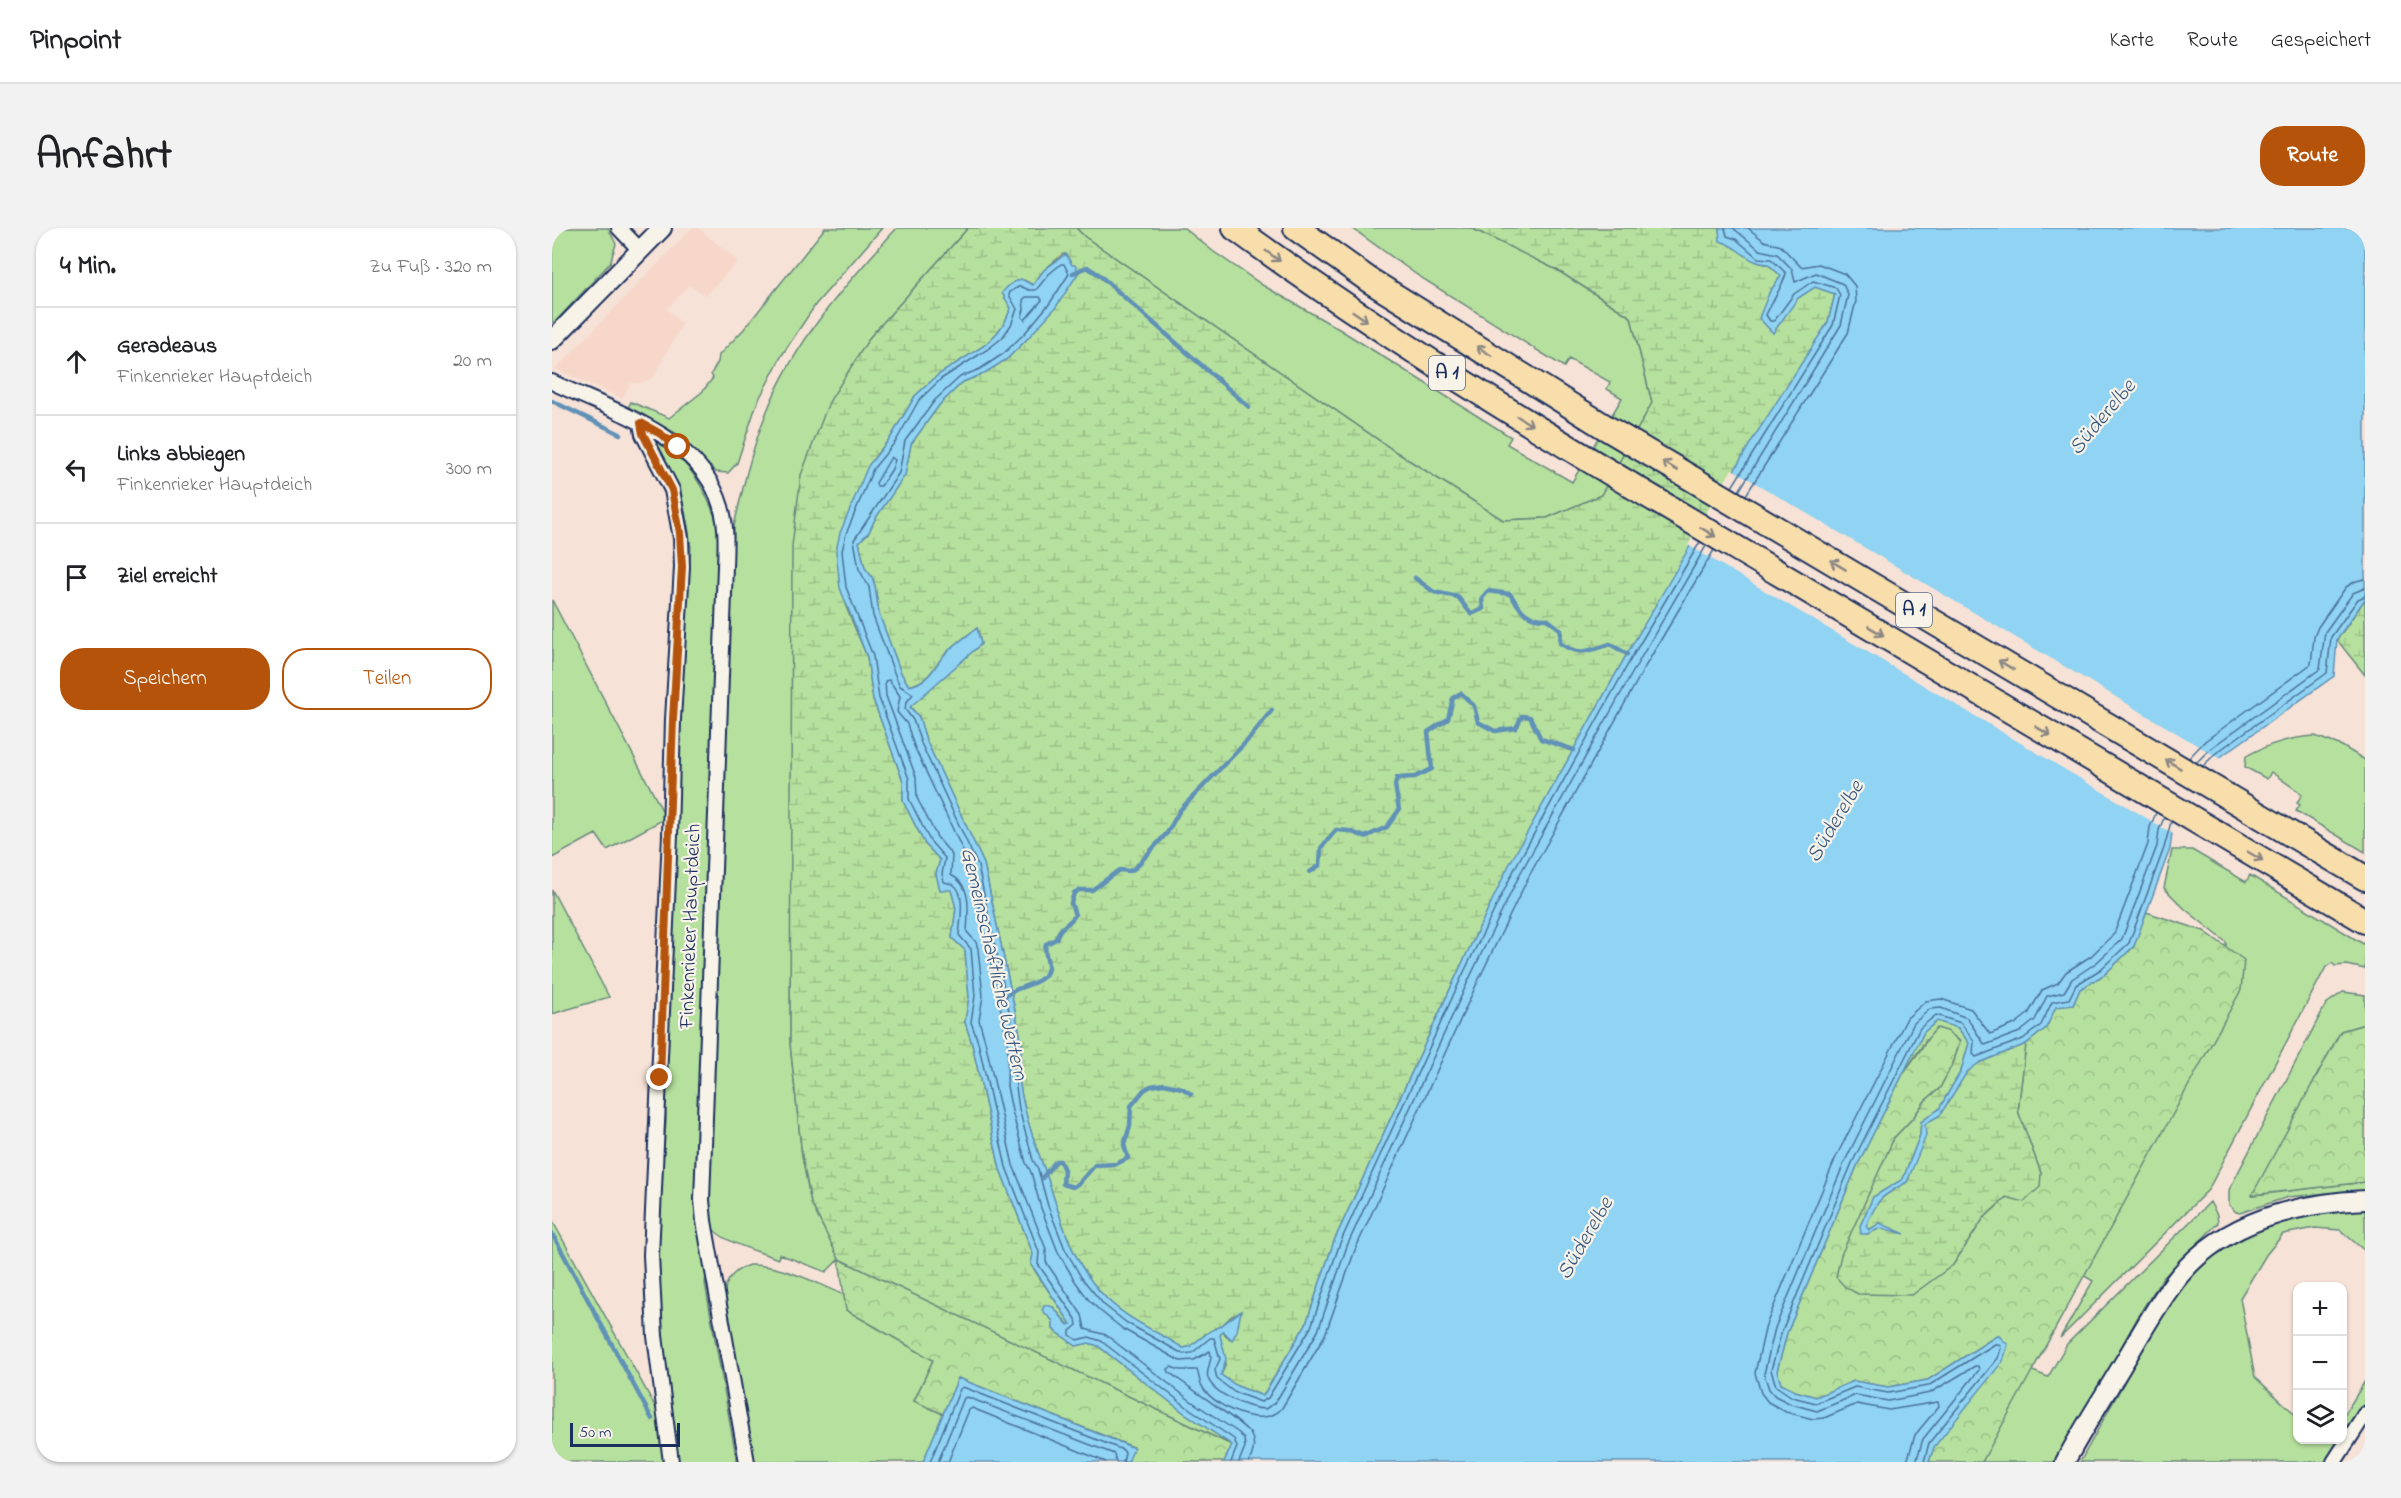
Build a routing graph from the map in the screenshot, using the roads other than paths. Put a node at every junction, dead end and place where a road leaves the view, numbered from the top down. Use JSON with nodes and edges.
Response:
{"nodes":[{"id":1,"x":619,"y":228,"type":"edge"},
{"id":2,"x":662,"y":228,"type":"edge"},
{"id":3,"x":1235,"y":228,"type":"edge"},
{"id":4,"x":1296,"y":228,"type":"edge"},
{"id":5,"x":640,"y":250,"type":"junction"},
{"id":6,"x":552,"y":340,"type":"edge"},
{"id":7,"x":552,"y":382,"type":"edge"},
{"id":8,"x":641,"y":423,"type":"junction"},
{"id":9,"x":2365,"y":878,"type":"edge"},
{"id":10,"x":2365,"y":921,"type":"edge"},
{"id":11,"x":2365,"y":1200,"type":"edge"},
{"id":12,"x":2365,"y":1414,"type":"edge"},
{"id":13,"x":671,"y":1462,"type":"edge"},
{"id":14,"x":747,"y":1462,"type":"edge"},
{"id":15,"x":2066,"y":1462,"type":"edge"},
{"id":16,"x":2334,"y":1462,"type":"edge"}],
"edges":[{"from":1,"to":5,"type":"street"},
{"from":2,"to":5,"type":"street"},
{"from":3,"to":10,"type":"highway","number":"A 1","one_way":true},
{"from":9,"to":4,"type":"highway","number":"A 1","one_way":true},
{"from":5,"to":6,"type":"street"},
{"from":7,"to":8,"type":"street","name":"Finkenrieker Hauptdeich"},
{"from":8,"to":13,"type":"street","name":"Finkenrieker Hauptdeich"},
{"from":8,"to":14,"type":"street","name":"Finkenrieker Hauptdeich"},
{"from":11,"to":15,"type":"street"},
{"from":12,"to":16,"type":"street"}]}
